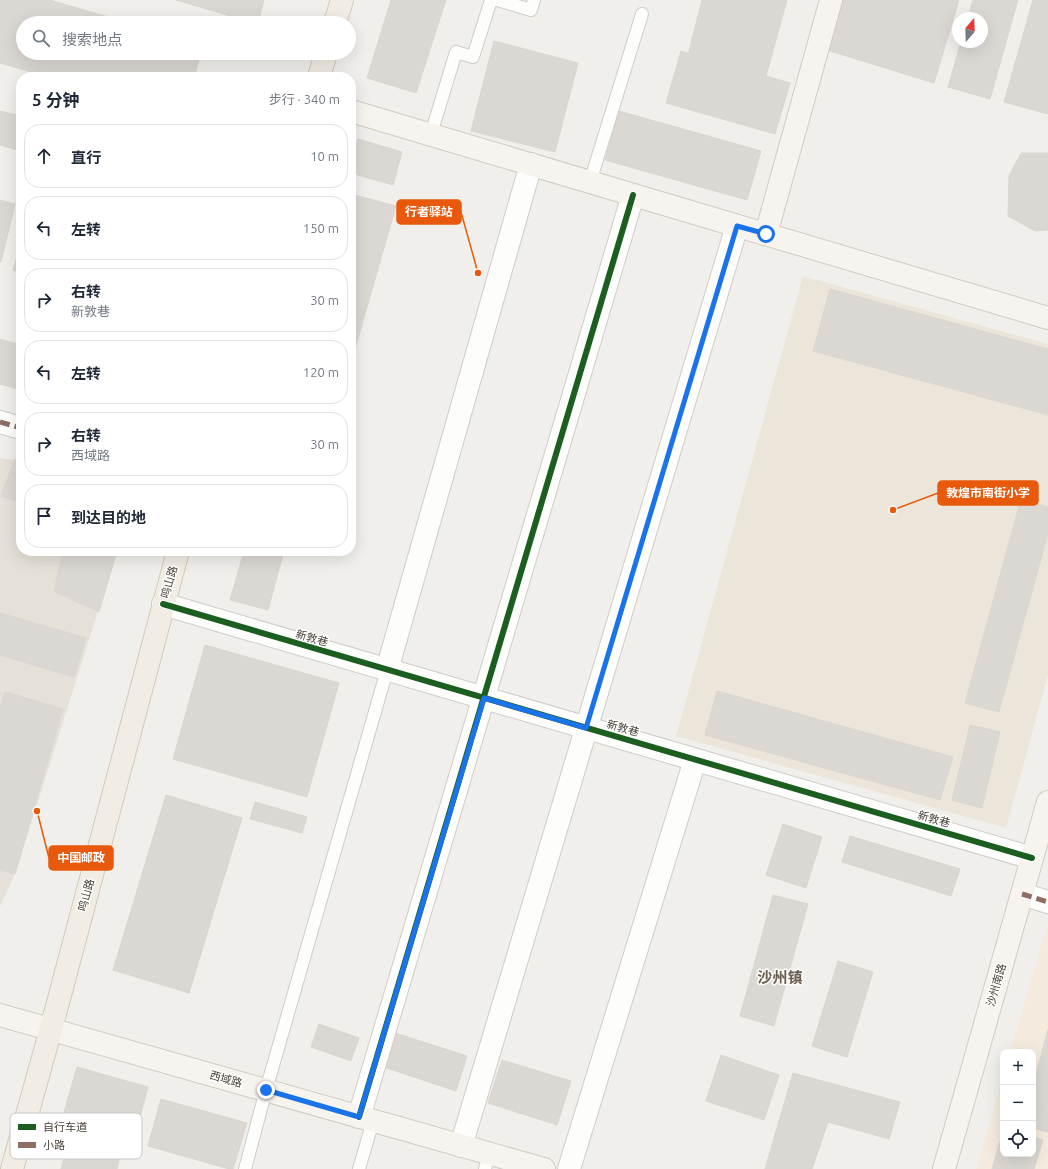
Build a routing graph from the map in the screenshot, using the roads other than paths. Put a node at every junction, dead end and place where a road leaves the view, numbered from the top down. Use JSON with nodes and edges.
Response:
{"nodes":[{"id":1,"x":342,"y":0,"type":"edge"},
{"id":2,"x":491,"y":0,"type":"edge"},
{"id":3,"x":497,"y":0,"type":"edge"},
{"id":4,"x":534,"y":0,"type":"edge"},
{"id":5,"x":831,"y":0,"type":"edge"},
{"id":6,"x":642,"y":14,"type":"dead end"},
{"id":7,"x":337,"y":16,"type":"edge"},
{"id":8,"x":324,"y":60,"type":"edge"},
{"id":9,"x":320,"y":72,"type":"edge"},
{"id":10,"x":356,"y":112,"type":"edge"},
{"id":11,"x":431,"y":134,"type":"junction"},
{"id":12,"x":530,"y":164,"type":"junction"},
{"id":13,"x":590,"y":182,"type":"junction"},
{"id":14,"x":633,"y":195,"type":"junction"},
{"id":15,"x":737,"y":226,"type":"junction"},
{"id":16,"x":766,"y":234,"type":"junction"},
{"id":17,"x":1048,"y":318,"type":"edge"},
{"id":18,"x":0,"y":422,"type":"edge"},
{"id":19,"x":16,"y":427,"type":"edge"},
{"id":20,"x":177,"y":556,"type":"edge"},
{"id":21,"x":163,"y":604,"type":"junction"},
{"id":22,"x":386,"y":670,"type":"junction"},
{"id":23,"x":484,"y":698,"type":"junction"},
{"id":24,"x":586,"y":728,"type":"junction"},
{"id":25,"x":695,"y":760,"type":"junction"},
{"id":26,"x":1048,"y":802,"type":"edge"},
{"id":27,"x":1032,"y":858,"type":"junction"},
{"id":28,"x":1022,"y":894,"type":"junction"},
{"id":29,"x":1048,"y":902,"type":"edge"},
{"id":30,"x":0,"y":1015,"type":"edge"},
{"id":31,"x":51,"y":1029,"type":"junction"},
{"id":32,"x":266,"y":1090,"type":"junction"},
{"id":33,"x":28,"y":1113,"type":"edge"},
{"id":34,"x":366,"y":1119,"type":"junction"},
{"id":35,"x":461,"y":1146,"type":"junction"},
{"id":36,"x":15,"y":1159,"type":"edge"},
{"id":37,"x":487,"y":1161,"type":"edge"},
{"id":38,"x":12,"y":1169,"type":"edge"},
{"id":39,"x":245,"y":1169,"type":"edge"},
{"id":40,"x":359,"y":1169,"type":"edge"},
{"id":41,"x":544,"y":1169,"type":"edge"},
{"id":42,"x":569,"y":1169,"type":"edge"},
{"id":43,"x":944,"y":1169,"type":"edge"}],
"edges":[{"from":1,"to":7,"type":"main road"},
{"from":2,"to":11,"type":"lane"},
{"from":3,"to":4,"type":"lane"},
{"from":5,"to":16,"type":"street"},
{"from":6,"to":13,"type":"lane"},
{"from":8,"to":9,"type":"main road"},
{"from":10,"to":11,"type":"street"},
{"from":11,"to":12,"type":"street"},
{"from":12,"to":13,"type":"street"},
{"from":12,"to":22,"type":"street"},
{"from":13,"to":14,"type":"street"},
{"from":14,"to":15,"type":"street"},
{"from":14,"to":23,"type":"street"},
{"from":15,"to":16,"type":"street"},
{"from":15,"to":24,"type":"street"},
{"from":16,"to":17,"type":"street"},
{"from":18,"to":19,"type":"street"},
{"from":20,"to":21,"type":"main road","name":"鸣山路"},
{"from":21,"to":22,"type":"street","name":"新敦巷"},
{"from":21,"to":31,"type":"main road","name":"鸣山路"},
{"from":22,"to":23,"type":"street","name":"新敦巷"},
{"from":22,"to":32,"type":"lane"},
{"from":23,"to":24,"type":"street","name":"新敦巷"},
{"from":23,"to":34,"type":"street"},
{"from":24,"to":25,"type":"street","name":"新敦巷"},
{"from":24,"to":35,"type":"street"},
{"from":25,"to":27,"type":"street","name":"新敦巷"},
{"from":25,"to":42,"type":"street"},
{"from":26,"to":27,"type":"street","name":"沙州南路"},
{"from":27,"to":28,"type":"street","name":"沙州南路"},
{"from":28,"to":29,"type":"street"},
{"from":28,"to":43,"type":"street","name":"沙州南路"},
{"from":30,"to":31,"type":"street","name":"西域路"},
{"from":31,"to":32,"type":"street","name":"西域路"},
{"from":31,"to":33,"type":"main road","name":"鸣山路"},
{"from":32,"to":34,"type":"street","name":"西域路"},
{"from":32,"to":39,"type":"lane"},
{"from":34,"to":35,"type":"street","name":"西域路"},
{"from":34,"to":40,"type":"lane"},
{"from":35,"to":37,"type":"street","name":"西域路"},
{"from":36,"to":38,"type":"main road","name":"鸣山路"},
{"from":37,"to":41,"type":"street","name":"西域路"}]}
